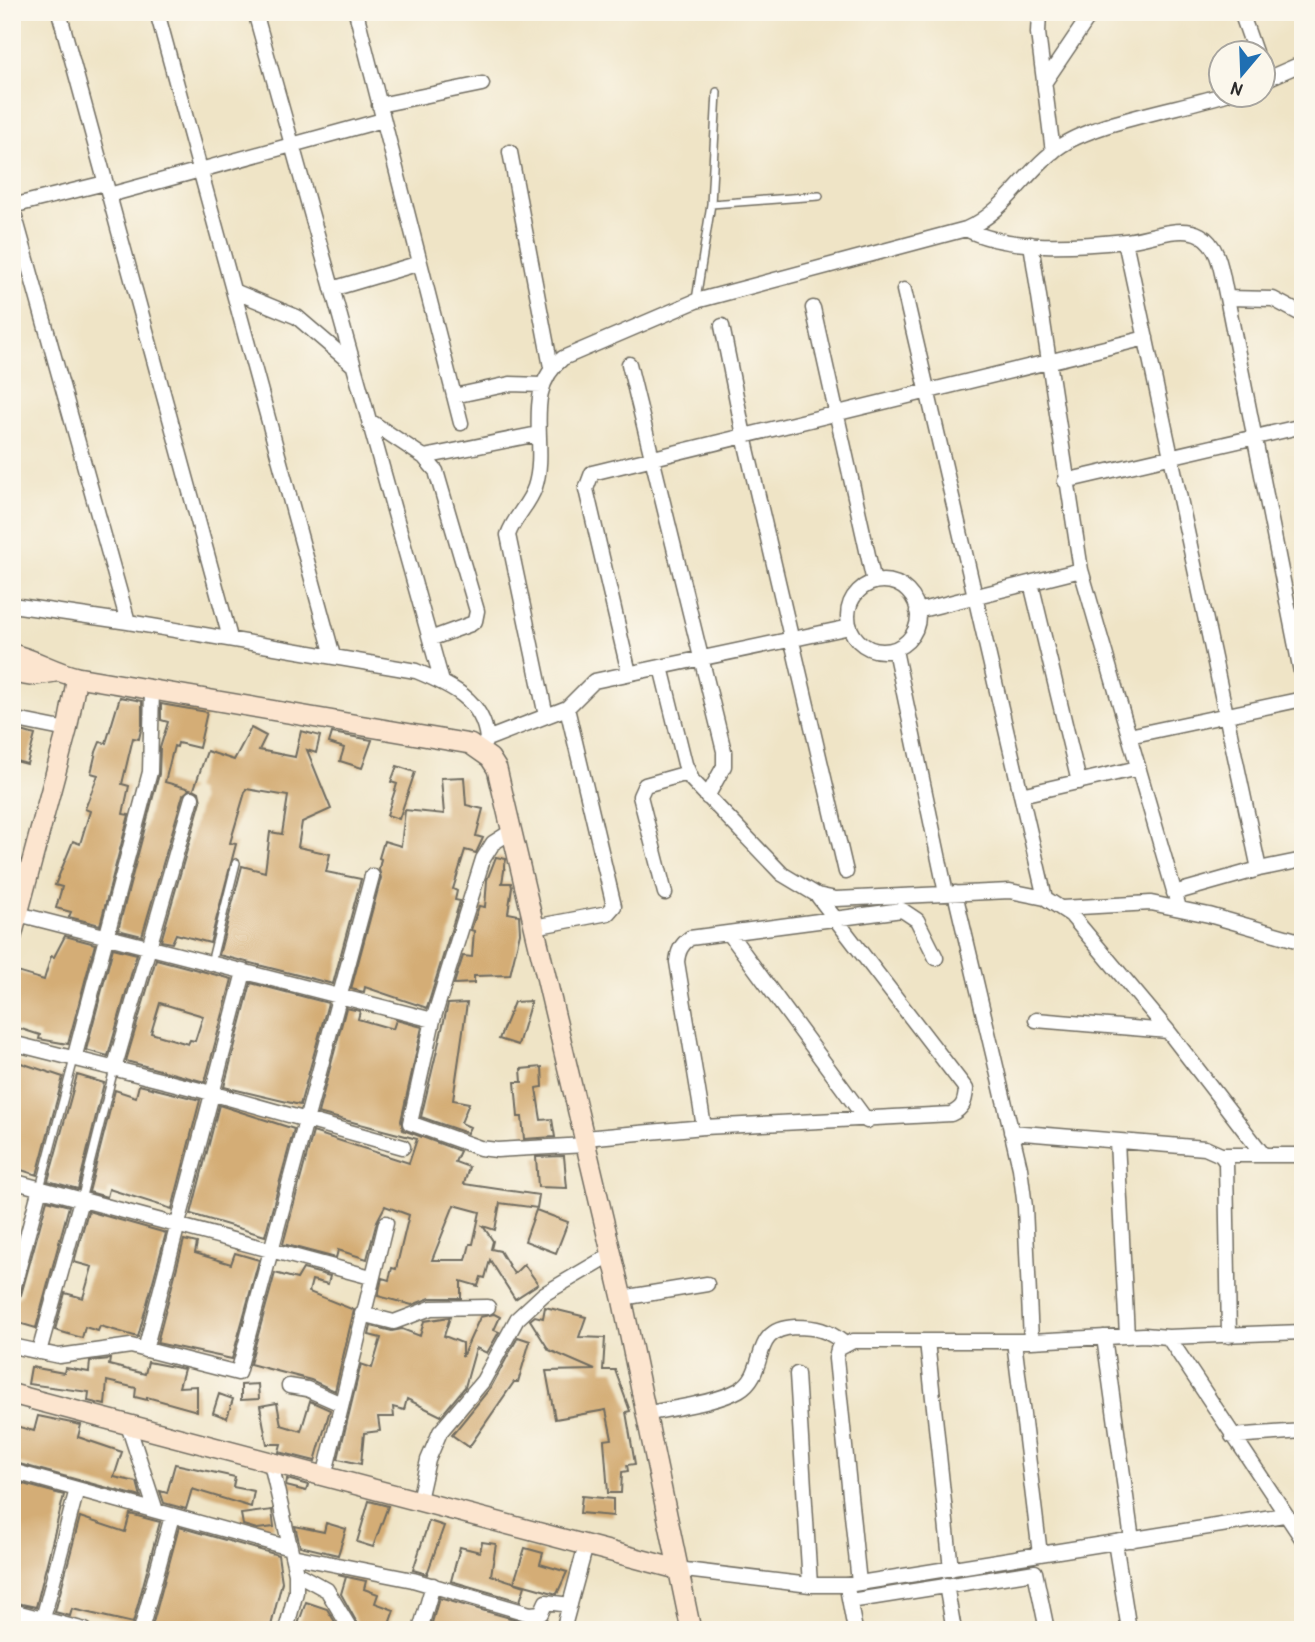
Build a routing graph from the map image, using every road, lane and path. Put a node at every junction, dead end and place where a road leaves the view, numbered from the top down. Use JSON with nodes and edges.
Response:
{"nodes":[{"id":1,"x":58,"y":12,"type":"edge"},
{"id":2,"x":157,"y":12,"type":"edge"},
{"id":3,"x":255,"y":12,"type":"edge"},
{"id":4,"x":356,"y":12,"type":"edge"},
{"id":5,"x":1039,"y":12,"type":"edge"},
{"id":6,"x":1092,"y":12,"type":"edge"},
{"id":7,"x":1241,"y":12,"type":"edge"},
{"id":8,"x":1250,"y":38,"type":"edge"},
{"id":9,"x":1303,"y":63,"type":"edge"},
{"id":10,"x":1276,"y":73,"type":"edge"},
{"id":11,"x":482,"y":83,"type":"dead end"},
{"id":12,"x":1044,"y":83,"type":"junction"},
{"id":13,"x":717,"y":92,"type":"dead end"},
{"id":14,"x":1206,"y":100,"type":"edge"},
{"id":15,"x":379,"y":105,"type":"junction"},
{"id":16,"x":383,"y":120,"type":"junction"},
{"id":17,"x":292,"y":145,"type":"junction"},
{"id":18,"x":510,"y":152,"type":"dead end"},
{"id":19,"x":1053,"y":152,"type":"junction"},
{"id":20,"x":201,"y":170,"type":"junction"},
{"id":21,"x":107,"y":189,"type":"junction"},
{"id":22,"x":819,"y":196,"type":"dead end"},
{"id":23,"x":711,"y":204,"type":"junction"},
{"id":24,"x":12,"y":206,"type":"edge"},
{"id":25,"x":966,"y":229,"type":"junction"},
{"id":26,"x":1125,"y":241,"type":"junction"},
{"id":27,"x":1031,"y":244,"type":"junction"},
{"id":28,"x":420,"y":263,"type":"junction"},
{"id":29,"x":332,"y":289,"type":"junction"},
{"id":30,"x":904,"y":290,"type":"dead end"},
{"id":31,"x":234,"y":291,"type":"junction"},
{"id":32,"x":1227,"y":298,"type":"junction"},
{"id":33,"x":696,"y":301,"type":"junction"},
{"id":34,"x":813,"y":308,"type":"dead end"},
{"id":35,"x":1303,"y":315,"type":"edge"},
{"id":36,"x":722,"y":326,"type":"dead end"},
{"id":37,"x":1146,"y":338,"type":"junction"},
{"id":38,"x":1048,"y":362,"type":"junction"},
{"id":39,"x":629,"y":364,"type":"dead end"},
{"id":40,"x":353,"y":365,"type":"junction"},
{"id":41,"x":551,"y":367,"type":"junction"},
{"id":42,"x":542,"y":385,"type":"junction"},
{"id":43,"x":929,"y":391,"type":"junction"},
{"id":44,"x":454,"y":396,"type":"junction"},
{"id":45,"x":836,"y":414,"type":"junction"},
{"id":46,"x":370,"y":421,"type":"junction"},
{"id":47,"x":461,"y":423,"type":"dead end"},
{"id":48,"x":1303,"y":426,"type":"edge"},
{"id":49,"x":538,"y":434,"type":"junction"},
{"id":50,"x":744,"y":436,"type":"junction"},
{"id":51,"x":1254,"y":437,"type":"junction"},
{"id":52,"x":1171,"y":456,"type":"junction"},
{"id":53,"x":424,"y":457,"type":"junction"},
{"id":54,"x":652,"y":458,"type":"junction"},
{"id":55,"x":1065,"y":481,"type":"junction"},
{"id":56,"x":1081,"y":570,"type":"junction"},
{"id":57,"x":874,"y":582,"type":"junction"},
{"id":58,"x":1031,"y":583,"type":"junction"},
{"id":59,"x":975,"y":596,"type":"junction"},
{"id":60,"x":12,"y":605,"type":"edge"},
{"id":61,"x":917,"y":611,"type":"junction"},
{"id":62,"x":128,"y":622,"type":"junction"},
{"id":63,"x":849,"y":627,"type":"junction"},
{"id":64,"x":230,"y":638,"type":"junction"},
{"id":65,"x":430,"y":639,"type":"junction"},
{"id":66,"x":792,"y":639,"type":"junction"},
{"id":67,"x":895,"y":650,"type":"junction"},
{"id":68,"x":12,"y":654,"type":"edge"},
{"id":69,"x":333,"y":656,"type":"junction"},
{"id":70,"x":701,"y":659,"type":"junction"},
{"id":71,"x":661,"y":667,"type":"junction"},
{"id":72,"x":55,"y":672,"type":"junction"},
{"id":73,"x":12,"y":673,"type":"edge"},
{"id":74,"x":629,"y":673,"type":"junction"},
{"id":75,"x":77,"y":677,"type":"junction"},
{"id":76,"x":442,"y":682,"type":"junction"},
{"id":77,"x":1303,"y":682,"type":"edge"},
{"id":78,"x":152,"y":690,"type":"junction"},
{"id":79,"x":1303,"y":699,"type":"edge"},
{"id":80,"x":567,"y":708,"type":"junction"},
{"id":81,"x":546,"y":716,"type":"junction"},
{"id":82,"x":1224,"y":716,"type":"junction"},
{"id":83,"x":12,"y":719,"type":"edge"},
{"id":84,"x":67,"y":730,"type":"junction"},
{"id":85,"x":1129,"y":736,"type":"junction"},
{"id":86,"x":484,"y":744,"type":"junction"},
{"id":87,"x":1138,"y":768,"type":"junction"},
{"id":88,"x":688,"y":773,"type":"junction"},
{"id":89,"x":1079,"y":782,"type":"junction"},
{"id":90,"x":1021,"y":795,"type":"junction"},
{"id":91,"x":708,"y":797,"type":"junction"},
{"id":92,"x":192,"y":799,"type":"dead end"},
{"id":93,"x":512,"y":831,"type":"junction"},
{"id":94,"x":1303,"y":860,"type":"edge"},
{"id":95,"x":236,"y":863,"type":"dead end"},
{"id":96,"x":1259,"y":869,"type":"junction"},
{"id":97,"x":846,"y":872,"type":"dead end"},
{"id":98,"x":372,"y":876,"type":"dead end"},
{"id":99,"x":666,"y":893,"type":"dead end"},
{"id":100,"x":951,"y":893,"type":"junction"},
{"id":101,"x":1174,"y":893,"type":"junction"},
{"id":102,"x":817,"y":895,"type":"junction"},
{"id":103,"x":1045,"y":898,"type":"junction"},
{"id":104,"x":1062,"y":908,"type":"junction"},
{"id":105,"x":1179,"y":908,"type":"junction"},
{"id":106,"x":835,"y":919,"type":"junction"},
{"id":107,"x":534,"y":927,"type":"junction"},
{"id":108,"x":14,"y":928,"type":"edge"},
{"id":109,"x":729,"y":933,"type":"junction"},
{"id":110,"x":107,"y":937,"type":"junction"},
{"id":111,"x":1303,"y":942,"type":"edge"},
{"id":112,"x":148,"y":948,"type":"junction"},
{"id":113,"x":936,"y":958,"type":"dead end"},
{"id":114,"x":211,"y":963,"type":"junction"},
{"id":115,"x":244,"y":972,"type":"junction"},
{"id":116,"x":339,"y":996,"type":"junction"},
{"id":117,"x":433,"y":1020,"type":"junction"},
{"id":118,"x":1036,"y":1020,"type":"dead end"},
{"id":119,"x":1168,"y":1031,"type":"junction"},
{"id":120,"x":12,"y":1043,"type":"edge"},
{"id":121,"x":74,"y":1059,"type":"junction"},
{"id":122,"x":114,"y":1069,"type":"junction"},
{"id":123,"x":212,"y":1094,"type":"junction"},
{"id":124,"x":306,"y":1120,"type":"junction"},
{"id":125,"x":867,"y":1121,"type":"junction"},
{"id":126,"x":704,"y":1127,"type":"junction"},
{"id":127,"x":1011,"y":1132,"type":"junction"},
{"id":128,"x":1117,"y":1141,"type":"junction"},
{"id":129,"x":585,"y":1142,"type":"junction"},
{"id":130,"x":403,"y":1147,"type":"dead end"},
{"id":131,"x":1261,"y":1152,"type":"junction"},
{"id":132,"x":1221,"y":1154,"type":"junction"},
{"id":133,"x":1303,"y":1155,"type":"edge"},
{"id":134,"x":12,"y":1181,"type":"edge"},
{"id":135,"x":40,"y":1188,"type":"junction"},
{"id":136,"x":81,"y":1200,"type":"junction"},
{"id":137,"x":386,"y":1223,"type":"dead end"},
{"id":138,"x":178,"y":1226,"type":"junction"},
{"id":139,"x":271,"y":1250,"type":"junction"},
{"id":140,"x":612,"y":1254,"type":"junction"},
{"id":141,"x":371,"y":1277,"type":"junction"},
{"id":142,"x":707,"y":1284,"type":"dead end"},
{"id":143,"x":12,"y":1293,"type":"edge"},
{"id":144,"x":622,"y":1298,"type":"junction"},
{"id":145,"x":488,"y":1307,"type":"dead end"},
{"id":146,"x":362,"y":1314,"type":"junction"},
{"id":147,"x":1303,"y":1332,"type":"edge"},
{"id":148,"x":1127,"y":1336,"type":"junction"},
{"id":149,"x":1230,"y":1336,"type":"junction"},
{"id":150,"x":1104,"y":1337,"type":"junction"},
{"id":151,"x":1168,"y":1337,"type":"junction"},
{"id":152,"x":1031,"y":1340,"type":"junction"},
{"id":153,"x":927,"y":1341,"type":"junction"},
{"id":154,"x":1014,"y":1341,"type":"junction"},
{"id":155,"x":844,"y":1343,"type":"junction"},
{"id":156,"x":12,"y":1346,"type":"edge"},
{"id":157,"x":145,"y":1350,"type":"junction"},
{"id":158,"x":39,"y":1352,"type":"junction"},
{"id":159,"x":797,"y":1374,"type":"dead end"},
{"id":160,"x":289,"y":1386,"type":"dead end"},
{"id":161,"x":12,"y":1394,"type":"edge"},
{"id":162,"x":341,"y":1404,"type":"junction"},
{"id":163,"x":646,"y":1414,"type":"junction"},
{"id":164,"x":128,"y":1425,"type":"junction"},
{"id":165,"x":1303,"y":1431,"type":"edge"},
{"id":166,"x":1232,"y":1436,"type":"junction"},
{"id":167,"x":271,"y":1463,"type":"junction"},
{"id":168,"x":12,"y":1471,"type":"edge"},
{"id":169,"x":324,"y":1476,"type":"junction"},
{"id":170,"x":77,"y":1489,"type":"junction"},
{"id":171,"x":419,"y":1500,"type":"junction"},
{"id":172,"x":156,"y":1511,"type":"junction"},
{"id":173,"x":173,"y":1516,"type":"junction"},
{"id":174,"x":1293,"y":1522,"type":"edge"},
{"id":175,"x":1132,"y":1540,"type":"junction"},
{"id":176,"x":1303,"y":1540,"type":"edge"},
{"id":177,"x":1115,"y":1542,"type":"junction"},
{"id":178,"x":586,"y":1545,"type":"junction"},
{"id":179,"x":291,"y":1552,"type":"junction"},
{"id":180,"x":1040,"y":1554,"type":"junction"},
{"id":181,"x":677,"y":1569,"type":"junction"},
{"id":182,"x":951,"y":1569,"type":"junction"},
{"id":183,"x":296,"y":1573,"type":"junction"},
{"id":184,"x":853,"y":1584,"type":"junction"},
{"id":185,"x":433,"y":1585,"type":"junction"},
{"id":186,"x":810,"y":1585,"type":"junction"},
{"id":187,"x":946,"y":1585,"type":"junction"},
{"id":188,"x":850,"y":1601,"type":"junction"},
{"id":189,"x":570,"y":1605,"type":"junction"},
{"id":190,"x":12,"y":1611,"type":"edge"},
{"id":191,"x":41,"y":1625,"type":"edge"},
{"id":192,"x":85,"y":1630,"type":"edge"},
{"id":193,"x":141,"y":1630,"type":"edge"},
{"id":194,"x":286,"y":1630,"type":"edge"},
{"id":195,"x":351,"y":1630,"type":"edge"},
{"id":196,"x":420,"y":1630,"type":"edge"},
{"id":197,"x":563,"y":1630,"type":"edge"},
{"id":198,"x":691,"y":1630,"type":"edge"},
{"id":199,"x":855,"y":1630,"type":"edge"},
{"id":200,"x":954,"y":1630,"type":"edge"},
{"id":201,"x":1047,"y":1630,"type":"edge"},
{"id":202,"x":1129,"y":1630,"type":"edge"}],
"edges":[{"from":1,"to":21,"type":"street"},
{"from":2,"to":20,"type":"street"},
{"from":3,"to":17,"type":"street"},
{"from":4,"to":15,"type":"street"},
{"from":5,"to":12,"type":"street"},
{"from":6,"to":12,"type":"street"},
{"from":7,"to":8,"type":"street"},
{"from":9,"to":10,"type":"street"},
{"from":11,"to":15,"type":"street"},
{"from":12,"to":19,"type":"street"},
{"from":13,"to":23,"type":"lane"},
{"from":14,"to":19,"type":"street"},
{"from":15,"to":16,"type":"street"},
{"from":16,"to":17,"type":"street"},
{"from":16,"to":28,"type":"street"},
{"from":17,"to":20,"type":"street"},
{"from":17,"to":29,"type":"street"},
{"from":18,"to":41,"type":"street"},
{"from":19,"to":25,"type":"street"},
{"from":20,"to":21,"type":"street"},
{"from":20,"to":31,"type":"street"},
{"from":21,"to":24,"type":"street"},
{"from":21,"to":64,"type":"street"},
{"from":22,"to":23,"type":"lane"},
{"from":23,"to":33,"type":"lane"},
{"from":24,"to":62,"type":"street"},
{"from":25,"to":27,"type":"street"},
{"from":25,"to":33,"type":"street"},
{"from":26,"to":27,"type":"street"},
{"from":26,"to":32,"type":"street"},
{"from":26,"to":37,"type":"street"},
{"from":27,"to":38,"type":"street"},
{"from":28,"to":29,"type":"street"},
{"from":28,"to":44,"type":"street"},
{"from":29,"to":40,"type":"street"},
{"from":30,"to":43,"type":"street"},
{"from":31,"to":40,"type":"street"},
{"from":31,"to":69,"type":"street"},
{"from":32,"to":35,"type":"street"},
{"from":32,"to":51,"type":"street"},
{"from":33,"to":41,"type":"street"},
{"from":34,"to":45,"type":"street"},
{"from":36,"to":50,"type":"street"},
{"from":37,"to":38,"type":"street"},
{"from":37,"to":52,"type":"street"},
{"from":38,"to":43,"type":"street"},
{"from":38,"to":55,"type":"street"},
{"from":39,"to":54,"type":"street"},
{"from":40,"to":46,"type":"street"},
{"from":41,"to":42,"type":"street"},
{"from":42,"to":44,"type":"street"},
{"from":42,"to":49,"type":"street"},
{"from":43,"to":45,"type":"street"},
{"from":43,"to":59,"type":"street"},
{"from":44,"to":47,"type":"street"},
{"from":45,"to":50,"type":"street"},
{"from":45,"to":57,"type":"street"},
{"from":46,"to":53,"type":"street"},
{"from":46,"to":65,"type":"street"},
{"from":48,"to":51,"type":"street"},
{"from":49,"to":53,"type":"street"},
{"from":49,"to":81,"type":"street"},
{"from":50,"to":54,"type":"street"},
{"from":50,"to":66,"type":"street"},
{"from":51,"to":52,"type":"street"},
{"from":51,"to":77,"type":"street"},
{"from":52,"to":55,"type":"street"},
{"from":52,"to":82,"type":"street"},
{"from":53,"to":65,"type":"street"},
{"from":54,"to":70,"type":"street"},
{"from":54,"to":74,"type":"street"},
{"from":55,"to":56,"type":"street"},
{"from":56,"to":58,"type":"street"},
{"from":56,"to":85,"type":"street"},
{"from":57,"to":61,"type":"street"},
{"from":57,"to":63,"type":"street"},
{"from":58,"to":59,"type":"street"},
{"from":58,"to":89,"type":"street"},
{"from":59,"to":61,"type":"street"},
{"from":59,"to":90,"type":"street"},
{"from":60,"to":62,"type":"street"},
{"from":61,"to":67,"type":"street"},
{"from":62,"to":64,"type":"street"},
{"from":63,"to":66,"type":"street"},
{"from":63,"to":67,"type":"street"},
{"from":64,"to":69,"type":"street"},
{"from":65,"to":76,"type":"street"},
{"from":66,"to":70,"type":"street"},
{"from":66,"to":97,"type":"street"},
{"from":67,"to":100,"type":"street"},
{"from":68,"to":72,"type":"street"},
{"from":69,"to":76,"type":"street"},
{"from":70,"to":71,"type":"street"},
{"from":70,"to":91,"type":"street"},
{"from":71,"to":74,"type":"street"},
{"from":71,"to":88,"type":"street"},
{"from":72,"to":73,"type":"street"},
{"from":72,"to":75,"type":"street"},
{"from":74,"to":80,"type":"street"},
{"from":75,"to":78,"type":"street"},
{"from":75,"to":84,"type":"street"},
{"from":76,"to":86,"type":"street"},
{"from":78,"to":86,"type":"street"},
{"from":78,"to":110,"type":"street"},
{"from":79,"to":82,"type":"street"},
{"from":80,"to":81,"type":"street"},
{"from":80,"to":107,"type":"street"},
{"from":81,"to":86,"type":"street"},
{"from":82,"to":85,"type":"street"},
{"from":82,"to":96,"type":"street"},
{"from":83,"to":84,"type":"street"},
{"from":84,"to":108,"type":"street"},
{"from":85,"to":87,"type":"street"},
{"from":86,"to":93,"type":"street"},
{"from":87,"to":89,"type":"street"},
{"from":87,"to":101,"type":"street"},
{"from":88,"to":91,"type":"street"},
{"from":88,"to":99,"type":"street"},
{"from":89,"to":90,"type":"street"},
{"from":90,"to":103,"type":"street"},
{"from":91,"to":102,"type":"street"},
{"from":92,"to":112,"type":"street"},
{"from":93,"to":107,"type":"street"},
{"from":93,"to":117,"type":"street"},
{"from":94,"to":96,"type":"street"},
{"from":95,"to":114,"type":"lane"},
{"from":96,"to":101,"type":"street"},
{"from":98,"to":116,"type":"street"},
{"from":100,"to":102,"type":"street"},
{"from":100,"to":103,"type":"street"},
{"from":100,"to":127,"type":"street"},
{"from":101,"to":105,"type":"street"},
{"from":102,"to":106,"type":"street"},
{"from":103,"to":104,"type":"street"},
{"from":104,"to":105,"type":"street"},
{"from":104,"to":119,"type":"street"},
{"from":105,"to":111,"type":"street"},
{"from":106,"to":109,"type":"street"},
{"from":106,"to":113,"type":"street"},
{"from":106,"to":125,"type":"street"},
{"from":107,"to":129,"type":"street"},
{"from":108,"to":110,"type":"street"},
{"from":109,"to":125,"type":"street"},
{"from":109,"to":126,"type":"street"},
{"from":110,"to":112,"type":"street"},
{"from":110,"to":121,"type":"street"},
{"from":112,"to":114,"type":"street"},
{"from":112,"to":122,"type":"street"},
{"from":114,"to":115,"type":"street"},
{"from":115,"to":116,"type":"street"},
{"from":115,"to":123,"type":"street"},
{"from":116,"to":117,"type":"street"},
{"from":116,"to":124,"type":"street"},
{"from":117,"to":129,"type":"street"},
{"from":118,"to":119,"type":"street"},
{"from":119,"to":131,"type":"street"},
{"from":120,"to":121,"type":"street"},
{"from":121,"to":122,"type":"street"},
{"from":121,"to":135,"type":"lane"},
{"from":122,"to":123,"type":"street"},
{"from":122,"to":136,"type":"lane"},
{"from":123,"to":124,"type":"street"},
{"from":123,"to":138,"type":"street"},
{"from":124,"to":130,"type":"street"},
{"from":124,"to":139,"type":"street"},
{"from":125,"to":126,"type":"street"},
{"from":126,"to":129,"type":"street"},
{"from":127,"to":128,"type":"street"},
{"from":127,"to":152,"type":"street"},
{"from":128,"to":132,"type":"street"},
{"from":128,"to":148,"type":"street"},
{"from":129,"to":140,"type":"street"},
{"from":131,"to":132,"type":"street"},
{"from":131,"to":133,"type":"street"},
{"from":132,"to":149,"type":"street"},
{"from":134,"to":135,"type":"street"},
{"from":135,"to":136,"type":"street"},
{"from":135,"to":143,"type":"street"},
{"from":136,"to":138,"type":"street"},
{"from":136,"to":158,"type":"street"},
{"from":137,"to":141,"type":"street"},
{"from":138,"to":139,"type":"street"},
{"from":138,"to":157,"type":"street"},
{"from":139,"to":141,"type":"street"},
{"from":139,"to":157,"type":"street"},
{"from":140,"to":144,"type":"street"},
{"from":140,"to":171,"type":"street"},
{"from":141,"to":146,"type":"street"},
{"from":142,"to":144,"type":"street"},
{"from":144,"to":163,"type":"street"},
{"from":145,"to":146,"type":"street"},
{"from":146,"to":162,"type":"street"},
{"from":147,"to":149,"type":"street"},
{"from":148,"to":150,"type":"street"},
{"from":148,"to":151,"type":"street"},
{"from":149,"to":151,"type":"street"},
{"from":150,"to":152,"type":"street"},
{"from":150,"to":175,"type":"street"},
{"from":151,"to":166,"type":"street"},
{"from":152,"to":154,"type":"street"},
{"from":153,"to":154,"type":"street"},
{"from":153,"to":155,"type":"street"},
{"from":153,"to":182,"type":"street"},
{"from":154,"to":180,"type":"street"},
{"from":155,"to":163,"type":"street"},
{"from":155,"to":184,"type":"street"},
{"from":156,"to":158,"type":"street"},
{"from":157,"to":158,"type":"street"},
{"from":159,"to":186,"type":"street"},
{"from":160,"to":162,"type":"street"},
{"from":161,"to":164,"type":"street"},
{"from":162,"to":169,"type":"street"},
{"from":163,"to":181,"type":"street"},
{"from":164,"to":167,"type":"street"},
{"from":164,"to":172,"type":"street"},
{"from":165,"to":166,"type":"street"},
{"from":166,"to":174,"type":"street"},
{"from":167,"to":169,"type":"street"},
{"from":167,"to":179,"type":"street"},
{"from":168,"to":170,"type":"street"},
{"from":169,"to":171,"type":"street"},
{"from":170,"to":172,"type":"street"},
{"from":170,"to":191,"type":"street"},
{"from":171,"to":178,"type":"street"},
{"from":172,"to":173,"type":"street"},
{"from":173,"to":179,"type":"street"},
{"from":173,"to":193,"type":"street"},
{"from":174,"to":175,"type":"street"},
{"from":174,"to":176,"type":"street"},
{"from":175,"to":177,"type":"street"},
{"from":177,"to":180,"type":"street"},
{"from":177,"to":202,"type":"street"},
{"from":178,"to":181,"type":"street"},
{"from":178,"to":189,"type":"street"},
{"from":179,"to":183,"type":"street"},
{"from":179,"to":185,"type":"street"},
{"from":180,"to":182,"type":"street"},
{"from":181,"to":186,"type":"street"},
{"from":181,"to":198,"type":"street"},
{"from":182,"to":184,"type":"street"},
{"from":183,"to":194,"type":"street"},
{"from":183,"to":195,"type":"street"},
{"from":184,"to":186,"type":"street"},
{"from":184,"to":188,"type":"street"},
{"from":185,"to":189,"type":"street"},
{"from":185,"to":196,"type":"street"},
{"from":187,"to":188,"type":"street"},
{"from":187,"to":200,"type":"street"},
{"from":187,"to":201,"type":"street"},
{"from":188,"to":199,"type":"street"},
{"from":189,"to":197,"type":"street"},
{"from":190,"to":191,"type":"street"},
{"from":191,"to":192,"type":"street"}]}
